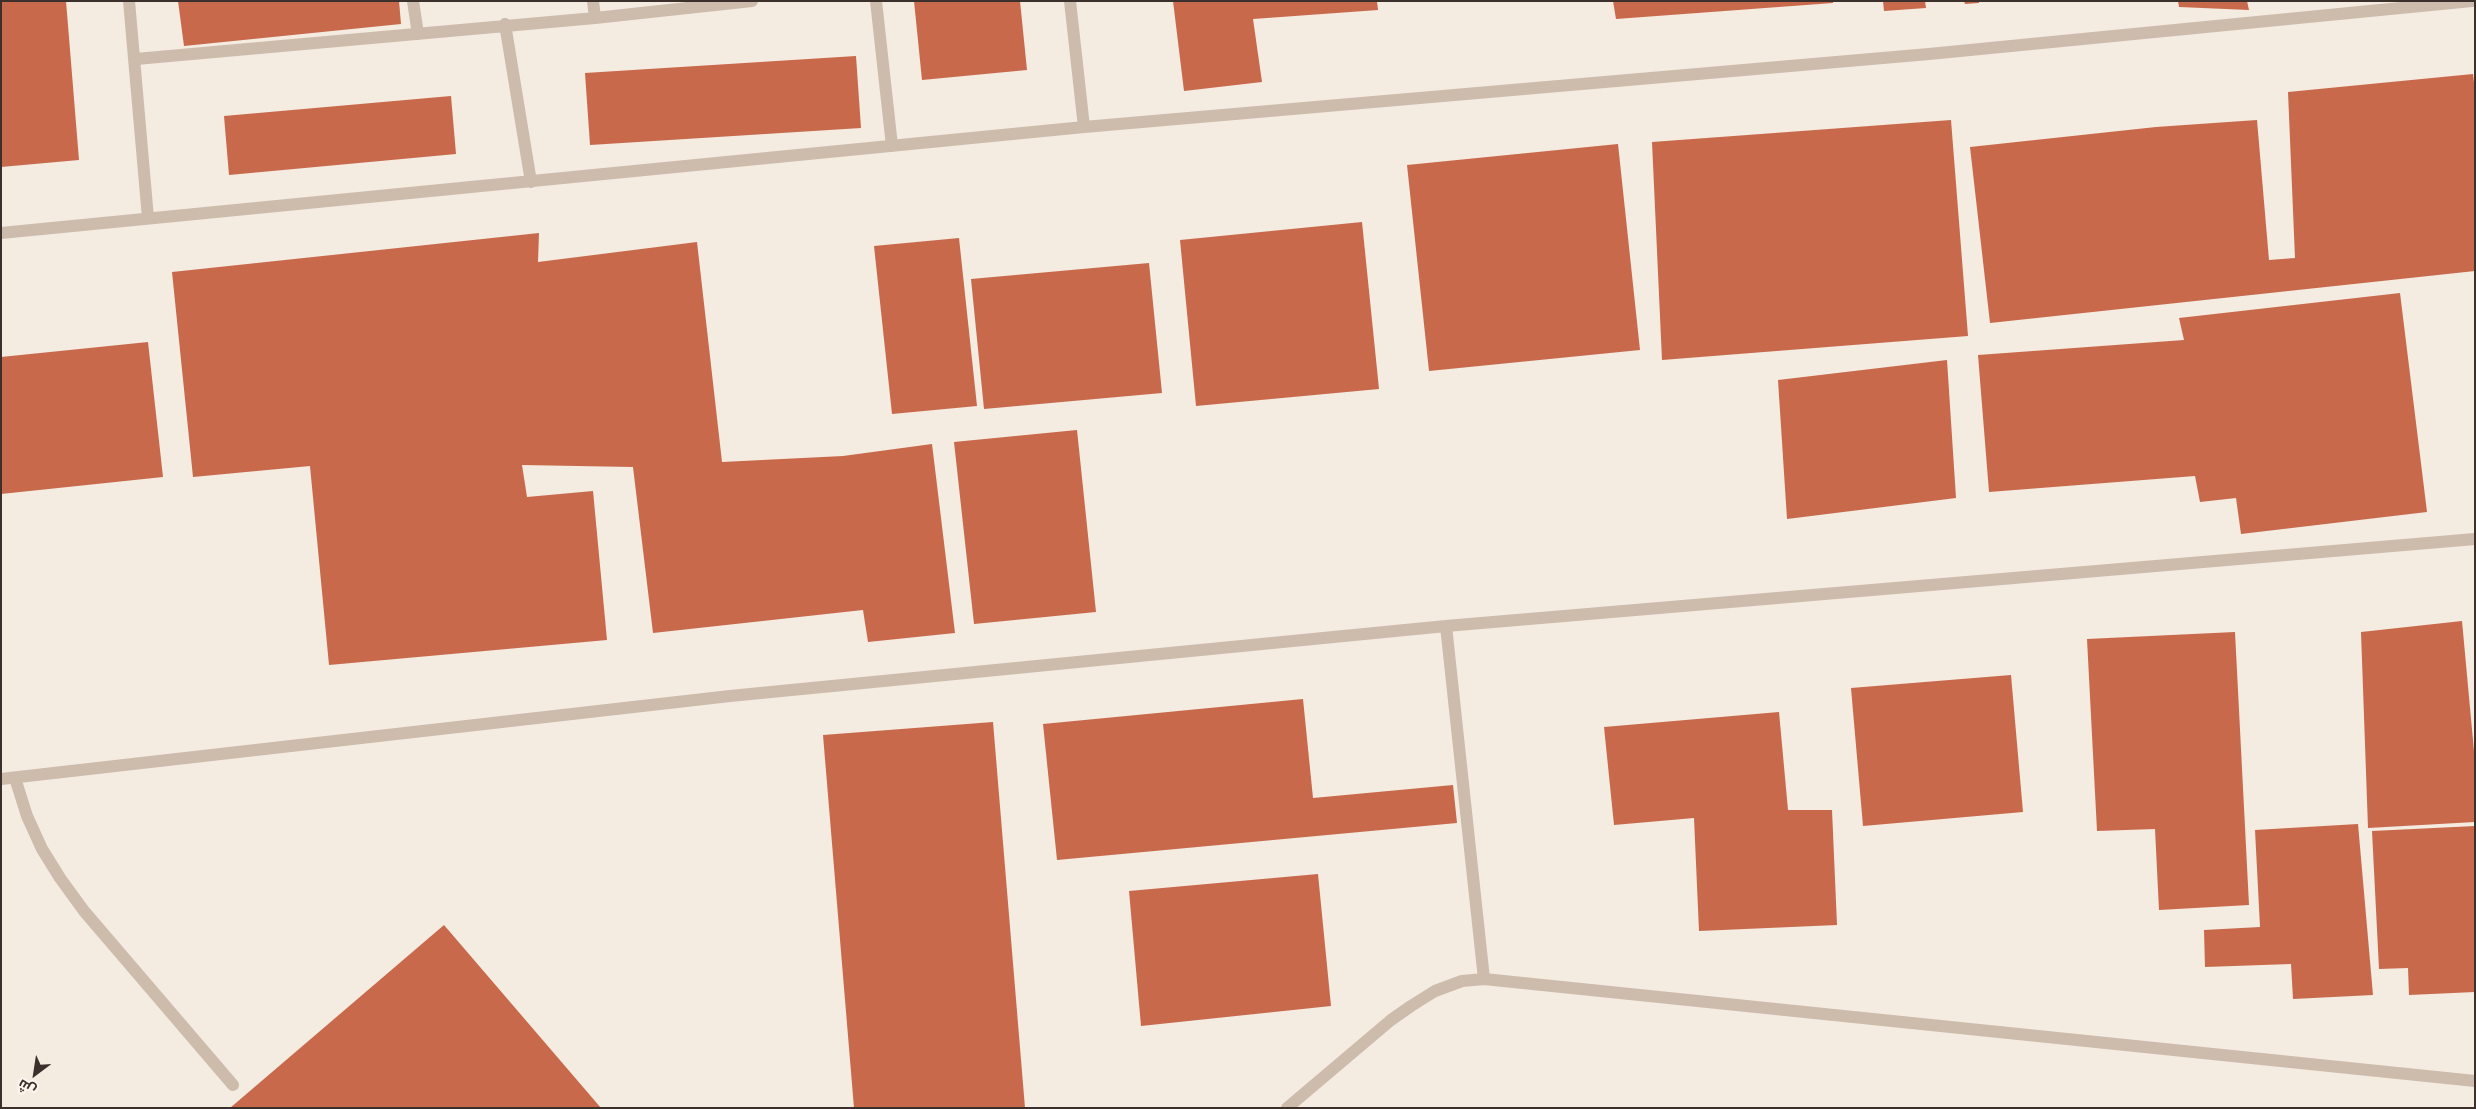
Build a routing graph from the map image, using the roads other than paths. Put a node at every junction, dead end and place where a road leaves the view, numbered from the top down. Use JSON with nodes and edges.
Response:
{"nodes":[{"id":1,"x":129,"y":1,"type":"edge"},
{"id":2,"x":413,"y":1,"type":"edge"},
{"id":3,"x":593,"y":1,"type":"edge"},
{"id":4,"x":752,"y":1,"type":"edge"},
{"id":5,"x":876,"y":1,"type":"edge"},
{"id":6,"x":1070,"y":1,"type":"edge"},
{"id":7,"x":2472,"y":1,"type":"edge"},
{"id":8,"x":595,"y":18,"type":"junction"},
{"id":9,"x":505,"y":24,"type":"junction"},
{"id":10,"x":418,"y":34,"type":"junction"},
{"id":11,"x":136,"y":59,"type":"junction"},
{"id":12,"x":1084,"y":127,"type":"junction"},
{"id":13,"x":892,"y":146,"type":"junction"},
{"id":14,"x":531,"y":182,"type":"junction"},
{"id":15,"x":148,"y":218,"type":"junction"},
{"id":16,"x":1,"y":233,"type":"edge"},
{"id":17,"x":2475,"y":540,"type":"edge"},
{"id":18,"x":1446,"y":626,"type":"junction"},
{"id":19,"x":15,"y":778,"type":"junction"},
{"id":20,"x":1,"y":779,"type":"edge"},
{"id":21,"x":1484,"y":979,"type":"junction"},
{"id":22,"x":2475,"y":1081,"type":"edge"},
{"id":23,"x":234,"y":1085,"type":"dead end"},
{"id":24,"x":1287,"y":1108,"type":"edge"}],
"edges":[{"from":1,"to":11,"type":"lane"},
{"from":2,"to":10,"type":"lane"},
{"from":3,"to":8,"type":"lane"},
{"from":4,"to":8,"type":"lane"},
{"from":5,"to":13,"type":"lane"},
{"from":6,"to":12,"type":"lane"},
{"from":7,"to":12,"type":"lane"},
{"from":8,"to":9,"type":"lane"},
{"from":9,"to":10,"type":"lane"},
{"from":9,"to":14,"type":"lane"},
{"from":10,"to":11,"type":"lane"},
{"from":11,"to":15,"type":"lane"},
{"from":12,"to":13,"type":"lane"},
{"from":13,"to":14,"type":"lane"},
{"from":14,"to":15,"type":"lane"},
{"from":15,"to":16,"type":"lane"},
{"from":17,"to":18,"type":"lane"},
{"from":18,"to":19,"type":"lane"},
{"from":18,"to":21,"type":"lane"},
{"from":19,"to":20,"type":"lane"},
{"from":19,"to":23,"type":"lane"},
{"from":21,"to":22,"type":"lane"},
{"from":21,"to":24,"type":"lane"}]}
